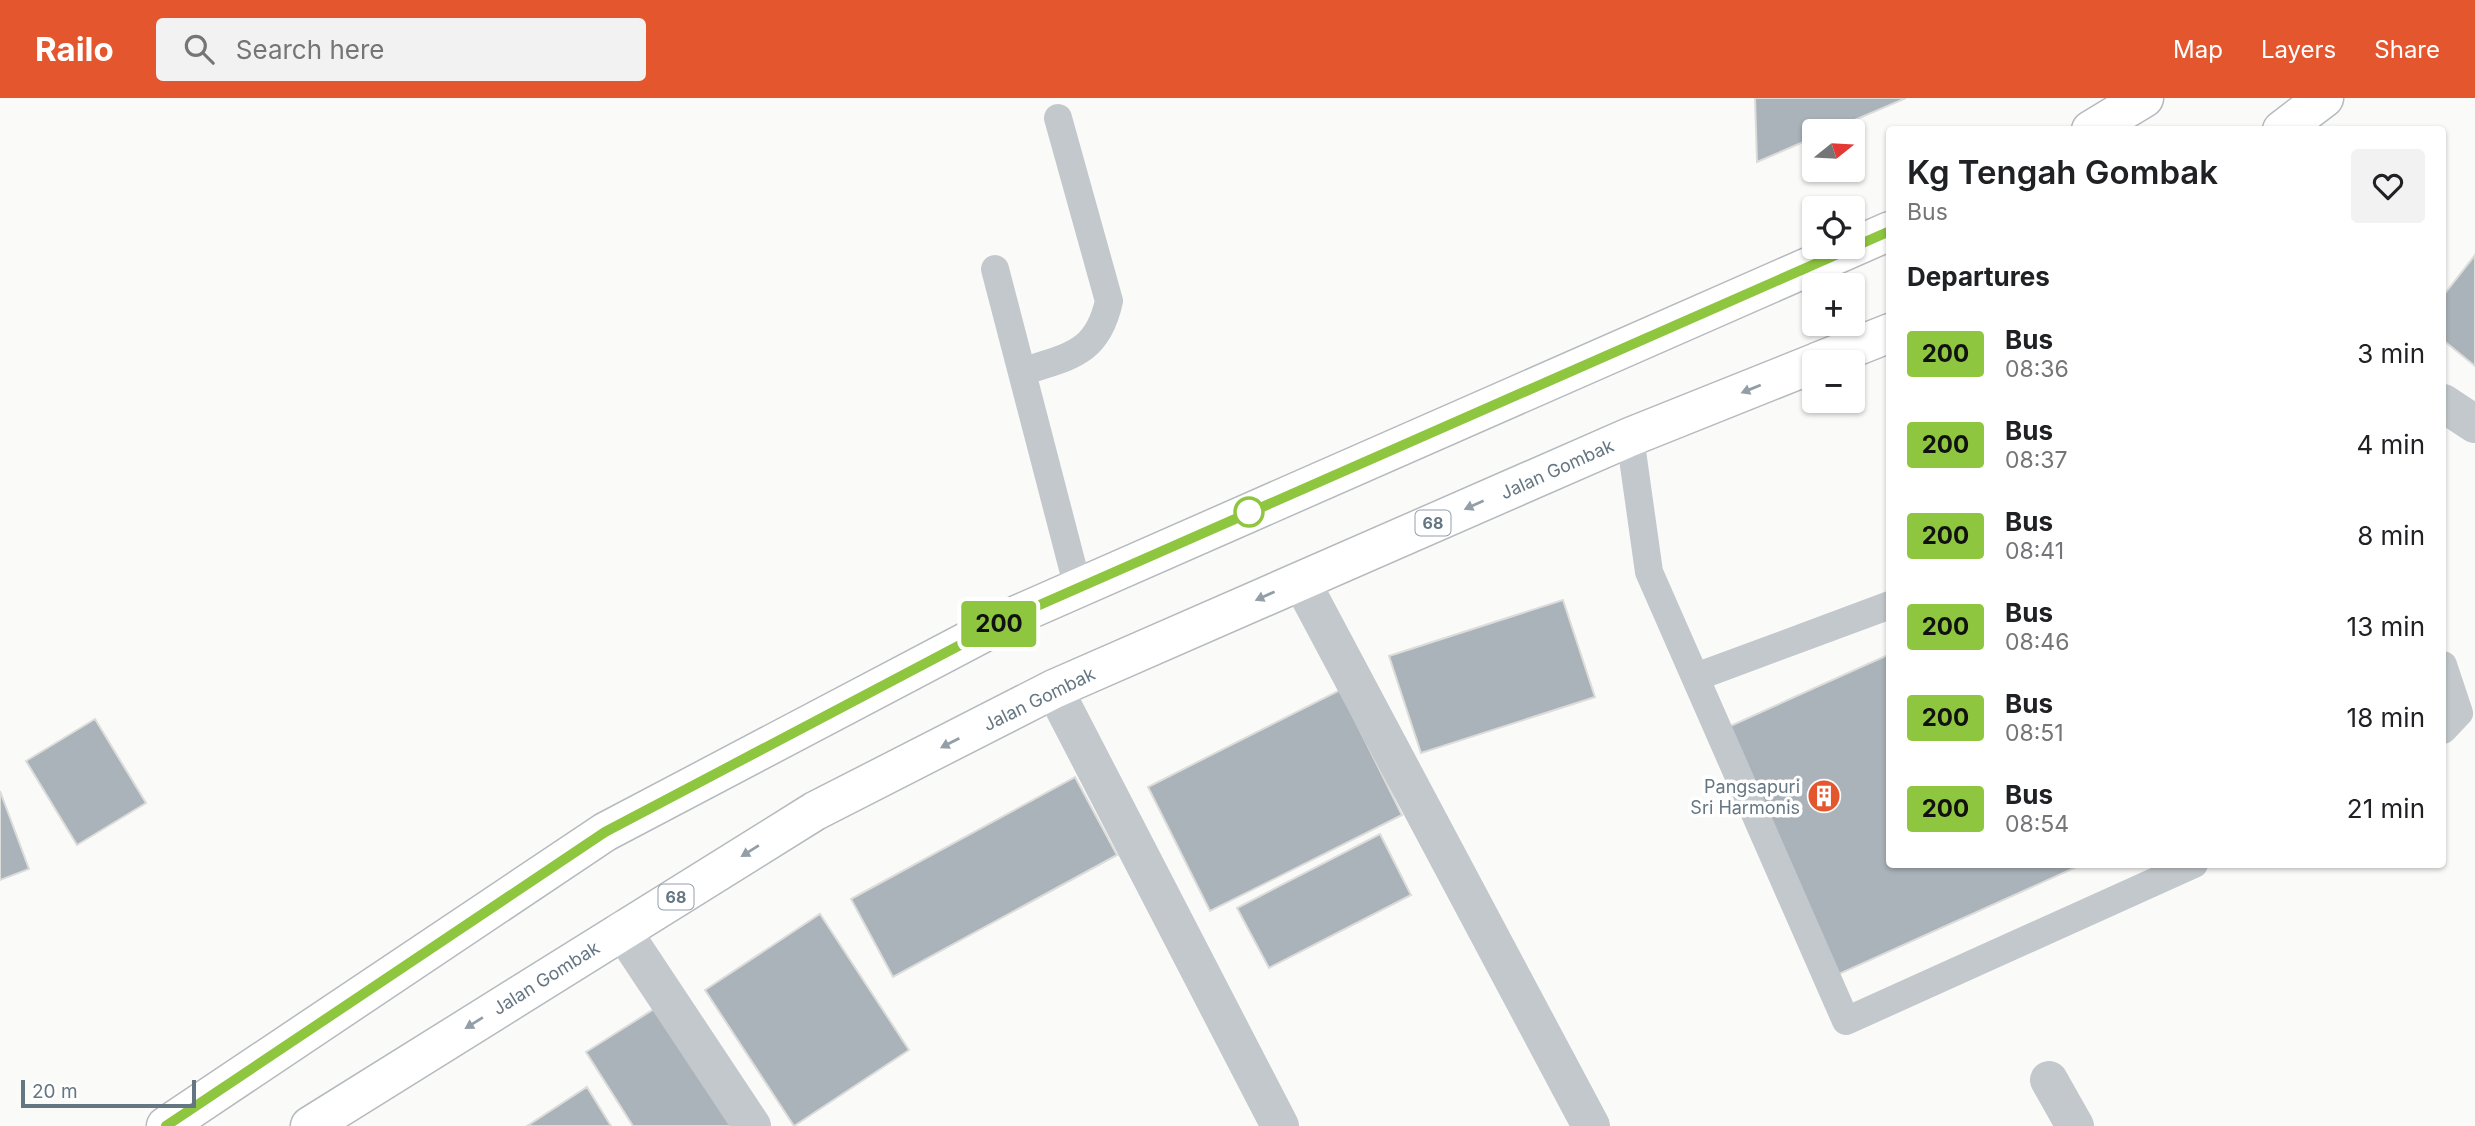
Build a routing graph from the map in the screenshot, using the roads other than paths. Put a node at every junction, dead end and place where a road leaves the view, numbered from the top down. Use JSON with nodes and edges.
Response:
{"nodes":[{"id":1,"x":2144,"y":98,"type":"edge"},
{"id":2,"x":1058,"y":118,"type":"dead end"},
{"id":3,"x":2098,"y":126,"type":"edge"},
{"id":4,"x":1886,"y":233,"type":"edge"},
{"id":5,"x":995,"y":269,"type":"dead end"},
{"id":6,"x":1886,"y":335,"type":"edge"},
{"id":7,"x":1848,"y":350,"type":"edge"},
{"id":8,"x":1802,"y":369,"type":"edge"},
{"id":9,"x":1022,"y":372,"type":"junction"},
{"id":10,"x":2446,"y":405,"type":"edge"},
{"id":11,"x":2475,"y":424,"type":"edge"},
{"id":12,"x":1630,"y":437,"type":"junction"},
{"id":13,"x":1301,"y":581,"type":"junction"},
{"id":14,"x":1078,"y":587,"type":"junction"},
{"id":15,"x":1886,"y":606,"type":"edge"},
{"id":16,"x":2446,"y":673,"type":"edge"},
{"id":17,"x":1696,"y":677,"type":"junction"},
{"id":18,"x":1054,"y":689,"type":"junction"},
{"id":19,"x":2446,"y":727,"type":"edge"},
{"id":20,"x":2185,"y":868,"type":"edge"},
{"id":21,"x":622,"y":930,"type":"junction"},
{"id":22,"x":2049,"y":1080,"type":"dead end"},
{"id":23,"x":166,"y":1126,"type":"edge"},
{"id":24,"x":310,"y":1126,"type":"edge"},
{"id":25,"x":752,"y":1126,"type":"edge"},
{"id":26,"x":1280,"y":1126,"type":"edge"},
{"id":27,"x":1591,"y":1126,"type":"edge"},
{"id":28,"x":2075,"y":1126,"type":"edge"}],
"edges":[{"from":1,"to":3,"type":"main road"},
{"from":2,"to":9,"type":"lane"},
{"from":4,"to":14,"type":"main road"},
{"from":5,"to":9,"type":"lane"},
{"from":6,"to":7,"type":"main road","name":"Jalan Gombak","number":"68"},
{"from":8,"to":12,"type":"main road","name":"Jalan Gombak","number":"68","one_way":true},
{"from":9,"to":14,"type":"lane"},
{"from":10,"to":11,"type":"street"},
{"from":12,"to":13,"type":"main road","name":"Jalan Gombak","number":"68","one_way":true},
{"from":12,"to":17,"type":"lane"},
{"from":13,"to":18,"type":"main road","name":"Jalan Gombak","number":"68","one_way":true},
{"from":13,"to":27,"type":"street"},
{"from":14,"to":23,"type":"main road"},
{"from":15,"to":17,"type":"lane"},
{"from":16,"to":19,"type":"lane"},
{"from":17,"to":20,"type":"lane"},
{"from":18,"to":21,"type":"main road","name":"Jalan Gombak","number":"68","one_way":true},
{"from":18,"to":26,"type":"street"},
{"from":21,"to":24,"type":"main road","name":"Jalan Gombak","number":"68","one_way":true},
{"from":21,"to":25,"type":"street"},
{"from":22,"to":28,"type":"street"}]}
